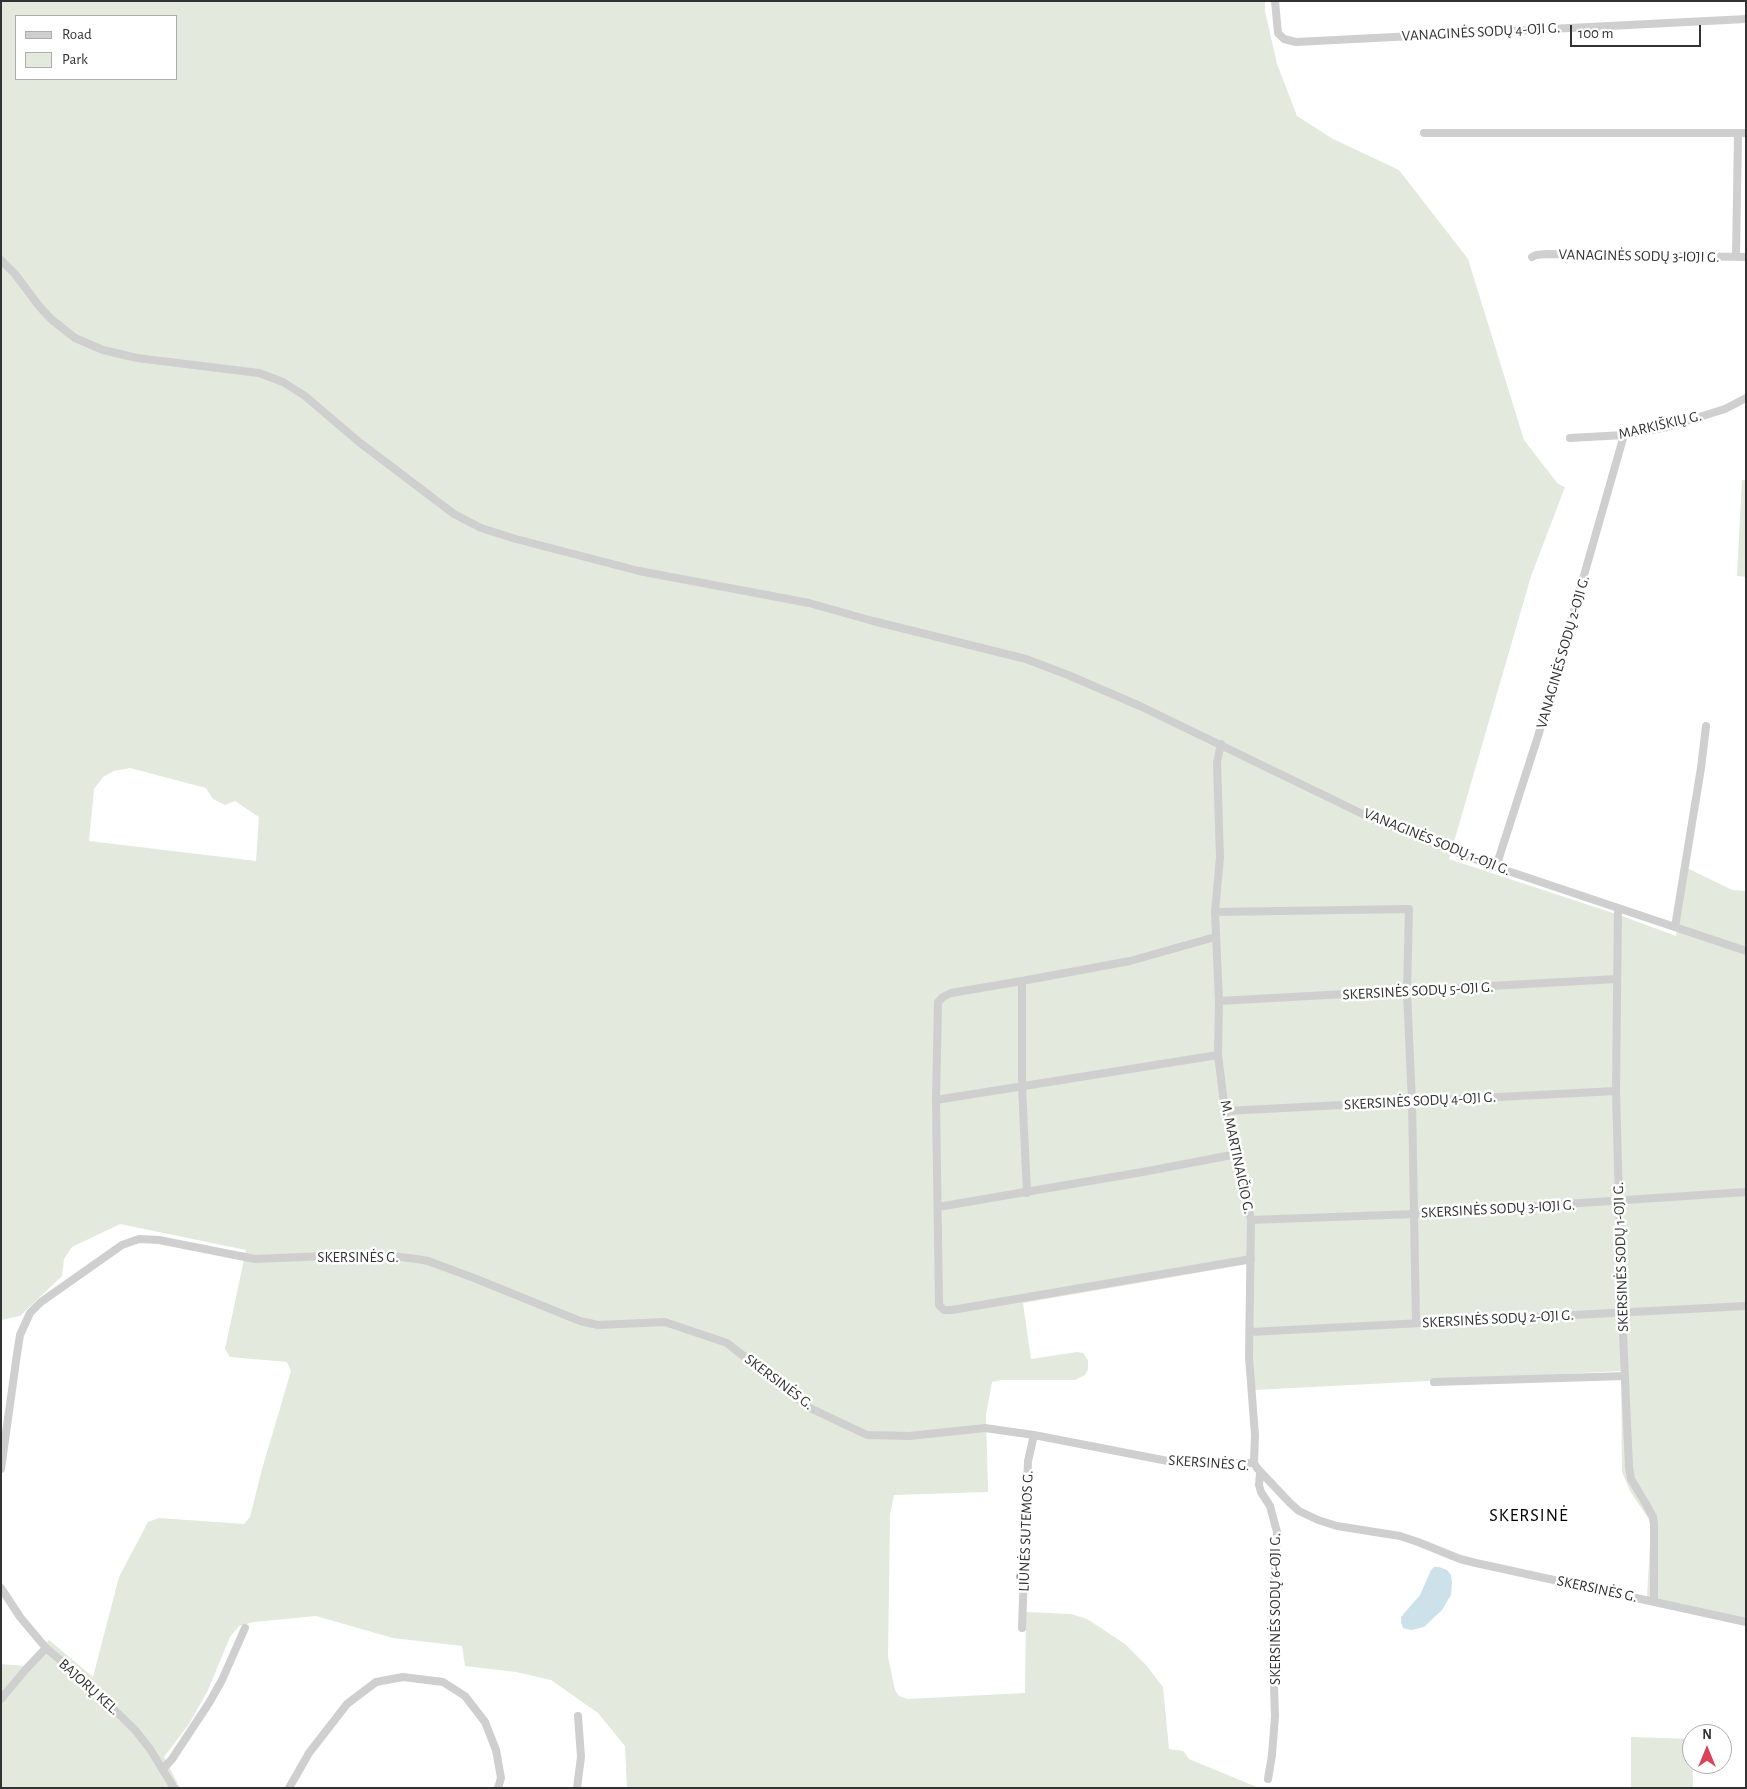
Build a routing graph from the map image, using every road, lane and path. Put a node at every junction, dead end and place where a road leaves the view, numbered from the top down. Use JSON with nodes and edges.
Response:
{"nodes":[{"id":1,"x":1275,"y":3,"type":"edge"},
{"id":2,"x":1746,"y":19,"type":"edge"},
{"id":3,"x":1424,"y":133,"type":"dead end"},
{"id":4,"x":1742,"y":133,"type":"edge"},
{"id":5,"x":1532,"y":257,"type":"dead end"},
{"id":6,"x":1746,"y":257,"type":"edge"},
{"id":7,"x":1736,"y":258,"type":"junction"},
{"id":8,"x":1,"y":260,"type":"edge"},
{"id":9,"x":1746,"y":398,"type":"edge"},
{"id":10,"x":1624,"y":436,"type":"junction"},
{"id":11,"x":1570,"y":438,"type":"dead end"},
{"id":12,"x":1706,"y":726,"type":"dead end"},
{"id":13,"x":1221,"y":744,"type":"junction"},
{"id":14,"x":1496,"y":867,"type":"junction"},
{"id":15,"x":1618,"y":908,"type":"junction"},
{"id":16,"x":1215,"y":912,"type":"junction"},
{"id":17,"x":1675,"y":927,"type":"junction"},
{"id":18,"x":1215,"y":937,"type":"junction"},
{"id":19,"x":1746,"y":951,"type":"edge"},
{"id":20,"x":1616,"y":979,"type":"junction"},
{"id":21,"x":1022,"y":982,"type":"junction"},
{"id":22,"x":1407,"y":992,"type":"junction"},
{"id":23,"x":1218,"y":1001,"type":"junction"},
{"id":24,"x":1218,"y":1055,"type":"junction"},
{"id":25,"x":1022,"y":1086,"type":"junction"},
{"id":26,"x":1616,"y":1092,"type":"junction"},
{"id":27,"x":936,"y":1100,"type":"junction"},
{"id":28,"x":1412,"y":1102,"type":"junction"},
{"id":29,"x":1225,"y":1111,"type":"junction"},
{"id":30,"x":1237,"y":1154,"type":"junction"},
{"id":31,"x":1746,"y":1192,"type":"edge"},
{"id":32,"x":1026,"y":1193,"type":"junction"},
{"id":33,"x":1619,"y":1202,"type":"junction"},
{"id":34,"x":938,"y":1207,"type":"junction"},
{"id":35,"x":1415,"y":1214,"type":"junction"},
{"id":36,"x":1251,"y":1220,"type":"junction"},
{"id":37,"x":1251,"y":1259,"type":"junction"},
{"id":38,"x":1746,"y":1306,"type":"edge"},
{"id":39,"x":1622,"y":1312,"type":"junction"},
{"id":40,"x":1416,"y":1323,"type":"junction"},
{"id":41,"x":1250,"y":1332,"type":"junction"},
{"id":42,"x":1625,"y":1376,"type":"junction"},
{"id":43,"x":1434,"y":1382,"type":"dead end"},
{"id":44,"x":1034,"y":1435,"type":"junction"},
{"id":45,"x":1254,"y":1463,"type":"junction"},
{"id":46,"x":1,"y":1468,"type":"edge"},
{"id":47,"x":1260,"y":1473,"type":"junction"},
{"id":48,"x":1,"y":1588,"type":"edge"},
{"id":49,"x":1654,"y":1601,"type":"junction"},
{"id":50,"x":1746,"y":1622,"type":"edge"},
{"id":51,"x":245,"y":1628,"type":"dead end"},
{"id":52,"x":1022,"y":1628,"type":"dead end"},
{"id":53,"x":46,"y":1648,"type":"junction"},
{"id":54,"x":1,"y":1699,"type":"edge"},
{"id":55,"x":578,"y":1716,"type":"dead end"},
{"id":56,"x":163,"y":1769,"type":"junction"},
{"id":57,"x":1268,"y":1779,"type":"dead end"},
{"id":58,"x":174,"y":1788,"type":"edge"},
{"id":59,"x":289,"y":1788,"type":"edge"},
{"id":60,"x":498,"y":1788,"type":"edge"},
{"id":61,"x":577,"y":1788,"type":"edge"}],
"edges":[{"from":1,"to":2,"type":"street","name":"VANAGINĖS SODŲ 4-OJI G."},
{"from":3,"to":4,"type":"street"},
{"from":4,"to":7,"type":"street"},
{"from":5,"to":7,"type":"street","name":"VANAGINĖS SODŲ 3-IOJI G."},
{"from":6,"to":7,"type":"street","name":"VANAGINĖS SODŲ 3-IOJI G."},
{"from":8,"to":13,"type":"street","name":"VANAGINĖS SODŲ 1-OJI G."},
{"from":9,"to":10,"type":"street","name":"MARKIŠKIŲ G."},
{"from":10,"to":11,"type":"street","name":"MARKIŠKIŲ G."},
{"from":10,"to":14,"type":"street","name":"VANAGINĖS SODŲ 2-OJI G."},
{"from":12,"to":17,"type":"street"},
{"from":13,"to":14,"type":"street","name":"VANAGINĖS SODŲ 1-OJI G."},
{"from":13,"to":16,"type":"street"},
{"from":14,"to":15,"type":"street","name":"VANAGINĖS SODŲ 1-OJI G."},
{"from":15,"to":17,"type":"street","name":"VANAGINĖS SODŲ 1-OJI G."},
{"from":15,"to":20,"type":"street","name":"SKERSINĖS SODŲ 1-OJI G."},
{"from":16,"to":18,"type":"street","name":"M. MARTINAIČIO G."},
{"from":16,"to":22,"type":"street"},
{"from":17,"to":19,"type":"street","name":"VANAGINĖS SODŲ 1-OJI G."},
{"from":18,"to":21,"type":"street"},
{"from":18,"to":23,"type":"street","name":"M. MARTINAIČIO G."},
{"from":20,"to":22,"type":"street","name":"SKERSINĖS SODŲ 5-OJI G."},
{"from":20,"to":26,"type":"street","name":"SKERSINĖS SODŲ 1-OJI G."},
{"from":21,"to":25,"type":"street"},
{"from":21,"to":27,"type":"street"},
{"from":22,"to":23,"type":"street","name":"SKERSINĖS SODŲ 5-OJI G."},
{"from":22,"to":28,"type":"street"},
{"from":23,"to":24,"type":"street","name":"M. MARTINAIČIO G."},
{"from":24,"to":25,"type":"street"},
{"from":24,"to":29,"type":"street","name":"M. MARTINAIČIO G."},
{"from":25,"to":27,"type":"street"},
{"from":25,"to":32,"type":"street"},
{"from":26,"to":28,"type":"street","name":"SKERSINĖS SODŲ 4-OJI G."},
{"from":26,"to":33,"type":"street","name":"SKERSINĖS SODŲ 1-OJI G."},
{"from":27,"to":34,"type":"street"},
{"from":28,"to":29,"type":"street","name":"SKERSINĖS SODŲ 4-OJI G."},
{"from":28,"to":35,"type":"street"},
{"from":29,"to":30,"type":"street","name":"M. MARTINAIČIO G."},
{"from":30,"to":32,"type":"street"},
{"from":30,"to":36,"type":"street","name":"M. MARTINAIČIO G."},
{"from":31,"to":33,"type":"street","name":"SKERSINĖS SODŲ 3-IOJI G."},
{"from":32,"to":34,"type":"street"},
{"from":33,"to":35,"type":"street","name":"SKERSINĖS SODŲ 3-IOJI G."},
{"from":33,"to":39,"type":"street","name":"SKERSINĖS SODŲ 1-OJI G."},
{"from":34,"to":37,"type":"street"},
{"from":35,"to":36,"type":"street","name":"SKERSINĖS SODŲ 3-IOJI G."},
{"from":35,"to":40,"type":"street"},
{"from":36,"to":37,"type":"street","name":"M. MARTINAIČIO G."},
{"from":37,"to":41,"type":"street","name":"M. MARTINAIČIO G."},
{"from":38,"to":39,"type":"street","name":"SKERSINĖS SODŲ 2-OJI G."},
{"from":39,"to":40,"type":"street","name":"SKERSINĖS SODŲ 2-OJI G."},
{"from":39,"to":42,"type":"street","name":"SKERSINĖS SODŲ 1-OJI G."},
{"from":40,"to":41,"type":"street","name":"SKERSINĖS SODŲ 2-OJI G."},
{"from":41,"to":45,"type":"street","name":"M. MARTINAIČIO G."},
{"from":42,"to":43,"type":"street"},
{"from":42,"to":49,"type":"street","name":"SKERSINĖS SODŲ 1-OJI G."},
{"from":44,"to":45,"type":"street","name":"SKERSINĖS G."},
{"from":44,"to":46,"type":"street","name":"SKERSINĖS G."},
{"from":44,"to":52,"type":"street","name":"LIŪNĖS SUTEMOS G."},
{"from":45,"to":47,"type":"street","name":"SKERSINĖS G."},
{"from":47,"to":49,"type":"street","name":"SKERSINĖS G."},
{"from":47,"to":57,"type":"street","name":"SKERSINĖS SODŲ 6-OJI G."},
{"from":48,"to":53,"type":"street","name":"BAJORŲ KEL."},
{"from":49,"to":50,"type":"street","name":"SKERSINĖS G."},
{"from":51,"to":56,"type":"street"},
{"from":53,"to":54,"type":"street"},
{"from":53,"to":56,"type":"street","name":"BAJORŲ KEL."},
{"from":55,"to":61,"type":"street"},
{"from":56,"to":58,"type":"street","name":"BAJORŲ KEL."},
{"from":59,"to":60,"type":"street"}]}
